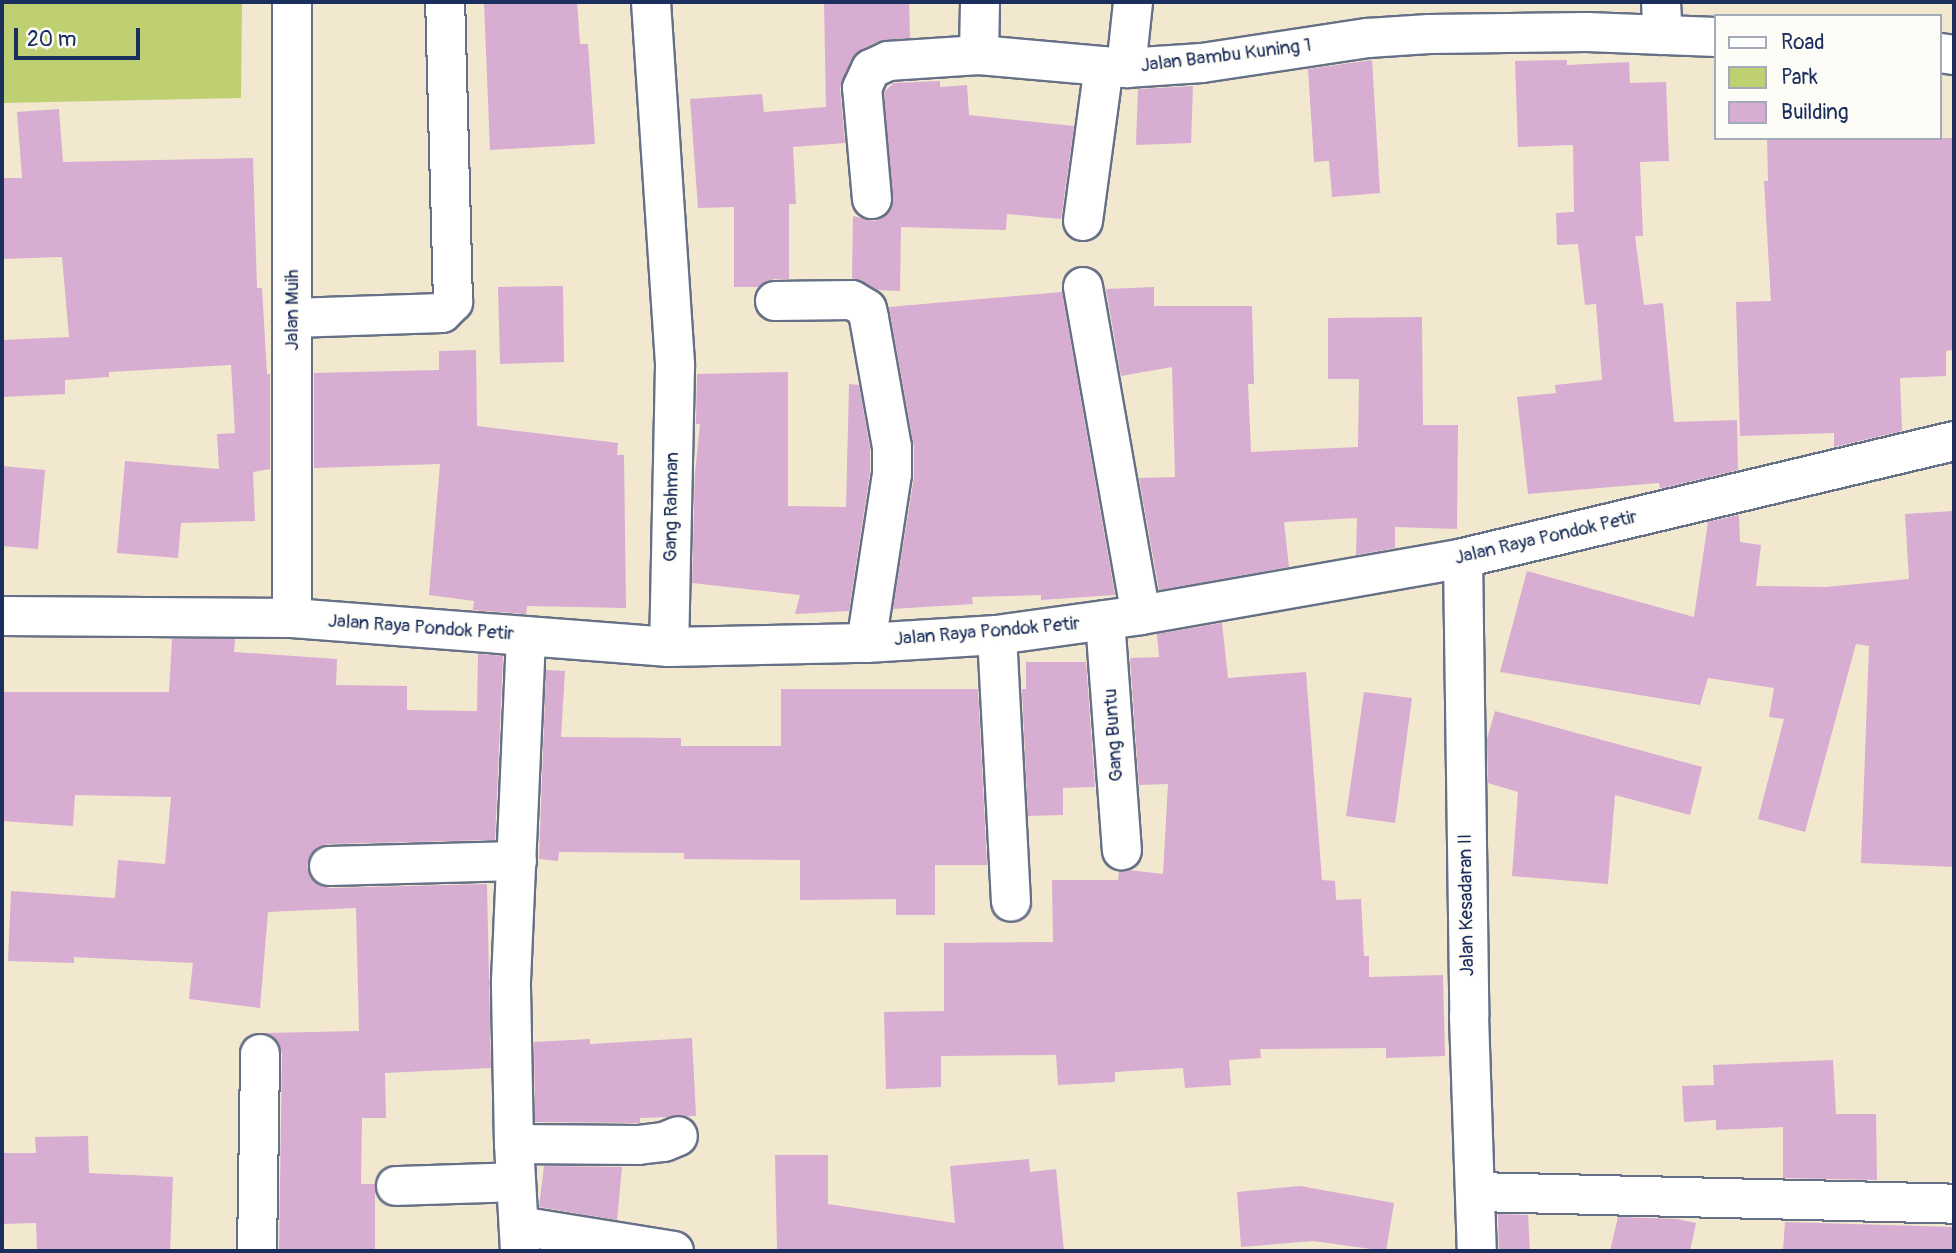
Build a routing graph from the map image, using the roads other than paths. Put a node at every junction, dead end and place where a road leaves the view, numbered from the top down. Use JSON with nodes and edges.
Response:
{"nodes":[{"id":1,"x":292,"y":2,"type":"edge"},
{"id":2,"x":445,"y":2,"type":"edge"},
{"id":3,"x":651,"y":2,"type":"edge"},
{"id":4,"x":981,"y":2,"type":"edge"},
{"id":5,"x":1133,"y":2,"type":"edge"},
{"id":6,"x":1497,"y":18,"type":"edge"},
{"id":7,"x":1662,"y":18,"type":"edge"},
{"id":8,"x":1714,"y":36,"type":"edge"},
{"id":9,"x":979,"y":55,"type":"junction"},
{"id":10,"x":1115,"y":67,"type":"junction"},
{"id":11,"x":872,"y":199,"type":"dead end"},
{"id":12,"x":1083,"y":221,"type":"dead end"},
{"id":13,"x":1083,"y":287,"type":"dead end"},
{"id":14,"x":775,"y":301,"type":"dead end"},
{"id":15,"x":293,"y":318,"type":"junction"},
{"id":16,"x":1954,"y":440,"type":"edge"},
{"id":17,"x":1463,"y":558,"type":"junction"},
{"id":18,"x":2,"y":616,"type":"edge"},
{"id":19,"x":292,"y":618,"type":"junction"},
{"id":20,"x":1123,"y":618,"type":"junction"},
{"id":21,"x":997,"y":635,"type":"junction"},
{"id":22,"x":526,"y":636,"type":"junction"},
{"id":23,"x":866,"y":643,"type":"junction"},
{"id":24,"x":669,"y":647,"type":"junction"},
{"id":25,"x":1122,"y":850,"type":"dead end"},
{"id":26,"x":517,"y":861,"type":"junction"},
{"id":27,"x":329,"y":866,"type":"dead end"},
{"id":28,"x":1012,"y":902,"type":"dead end"},
{"id":29,"x":260,"y":1054,"type":"dead end"},
{"id":30,"x":678,"y":1136,"type":"dead end"},
{"id":31,"x":514,"y":1144,"type":"junction"},
{"id":32,"x":516,"y":1182,"type":"junction"},
{"id":33,"x":396,"y":1186,"type":"dead end"},
{"id":34,"x":1476,"y":1192,"type":"junction"},
{"id":35,"x":1954,"y":1204,"type":"edge"},
{"id":36,"x":519,"y":1238,"type":"edge"},
{"id":37,"x":257,"y":1251,"type":"edge"},
{"id":38,"x":674,"y":1251,"type":"edge"},
{"id":39,"x":1477,"y":1251,"type":"edge"}],
"edges":[{"from":1,"to":15,"type":"street","name":"Jalan Muih"},
{"from":2,"to":15,"type":"street"},
{"from":3,"to":24,"type":"street","name":"Gang Rahman"},
{"from":4,"to":9,"type":"street"},
{"from":5,"to":10,"type":"street"},
{"from":6,"to":7,"type":"street","name":"Jalan Bambu Kuning 1"},
{"from":6,"to":10,"type":"street","name":"Jalan Bambu Kuning 1"},
{"from":7,"to":8,"type":"street","name":"Jalan Bambu Kuning 1"},
{"from":9,"to":10,"type":"street","name":"Jalan Bambu Kuning 1"},
{"from":9,"to":11,"type":"street","name":"Jalan Bambu Kuning 1"},
{"from":10,"to":12,"type":"street"},
{"from":13,"to":20,"type":"street","name":"Gang Buntu"},
{"from":14,"to":23,"type":"street"},
{"from":15,"to":19,"type":"street","name":"Jalan Muih"},
{"from":16,"to":17,"type":"street","name":"Jalan Raya Pondok Petir"},
{"from":17,"to":20,"type":"street","name":"Jalan Raya Pondok Petir"},
{"from":17,"to":34,"type":"street","name":"Jalan Kesadaran II"},
{"from":18,"to":19,"type":"street","name":"Jalan Raya Pondok Petir"},
{"from":19,"to":22,"type":"street","name":"Jalan Raya Pondok Petir"},
{"from":20,"to":21,"type":"street","name":"Jalan Raya Pondok Petir"},
{"from":20,"to":25,"type":"street","name":"Gang Buntu"},
{"from":21,"to":23,"type":"street","name":"Jalan Raya Pondok Petir"},
{"from":21,"to":28,"type":"street"},
{"from":22,"to":24,"type":"street","name":"Jalan Raya Pondok Petir"},
{"from":22,"to":26,"type":"street"},
{"from":23,"to":24,"type":"street","name":"Jalan Raya Pondok Petir"},
{"from":26,"to":27,"type":"street"},
{"from":26,"to":31,"type":"street"},
{"from":29,"to":37,"type":"street"},
{"from":30,"to":31,"type":"street"},
{"from":31,"to":32,"type":"street"},
{"from":32,"to":33,"type":"street"},
{"from":32,"to":36,"type":"street"},
{"from":34,"to":35,"type":"street"},
{"from":34,"to":39,"type":"street","name":"Jalan Kesadaran II"},
{"from":36,"to":38,"type":"street"}]}
